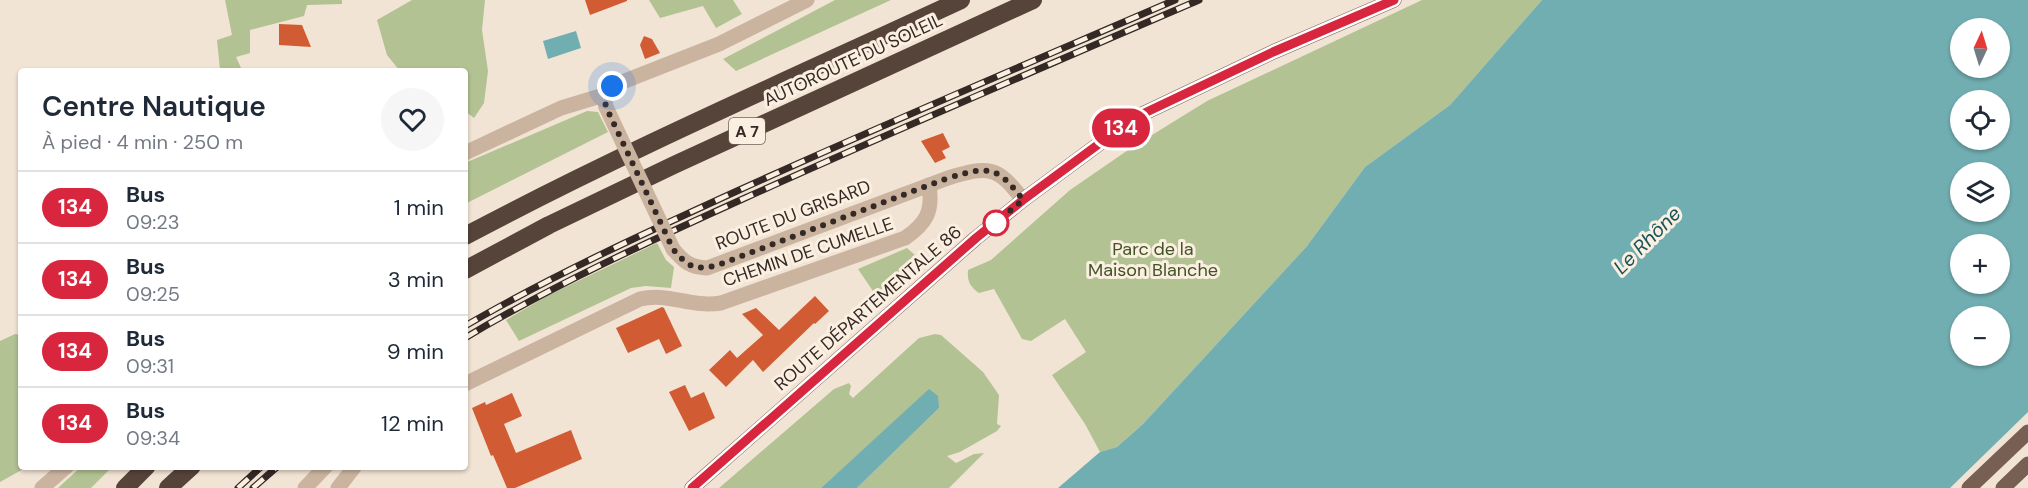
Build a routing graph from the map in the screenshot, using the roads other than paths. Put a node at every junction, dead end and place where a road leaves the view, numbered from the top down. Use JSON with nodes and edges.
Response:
{"nodes":[{"id":1,"x":807,"y":0,"type":"edge"},
{"id":2,"x":961,"y":0,"type":"edge"},
{"id":3,"x":1033,"y":0,"type":"edge"},
{"id":4,"x":1394,"y":0,"type":"edge"},
{"id":5,"x":605,"y":101,"type":"junction"},
{"id":6,"x":468,"y":152,"type":"edge"},
{"id":7,"x":929,"y":185,"type":"junction"},
{"id":8,"x":1023,"y":200,"type":"junction"},
{"id":9,"x":468,"y":234,"type":"edge"},
{"id":10,"x":468,"y":268,"type":"edge"},
{"id":11,"x":468,"y":383,"type":"edge"},
{"id":12,"x":2028,"y":432,"type":"edge"},
{"id":13,"x":2028,"y":464,"type":"edge"},
{"id":14,"x":62,"y":470,"type":"edge"},
{"id":15,"x":143,"y":470,"type":"edge"},
{"id":16,"x":188,"y":470,"type":"edge"},
{"id":17,"x":322,"y":470,"type":"edge"},
{"id":18,"x":352,"y":470,"type":"edge"},
{"id":19,"x":42,"y":488,"type":"edge"},
{"id":20,"x":125,"y":488,"type":"edge"},
{"id":21,"x":168,"y":488,"type":"edge"},
{"id":22,"x":305,"y":488,"type":"edge"},
{"id":23,"x":338,"y":488,"type":"edge"},
{"id":24,"x":693,"y":488,"type":"edge"},
{"id":25,"x":1969,"y":488,"type":"edge"},
{"id":26,"x":2003,"y":488,"type":"edge"}],
"edges":[{"from":1,"to":5,"type":"street"},
{"from":2,"to":9,"type":"highway","name":"AUTOROUTE DU SOLEIL","number":"A 7"},
{"from":3,"to":10,"type":"highway","name":"AUTOROUTE DU SOLEIL","number":"A 7"},
{"from":4,"to":8,"type":"main road","name":"ROUTE DÉPARTEMENTALE 86"},
{"from":5,"to":6,"type":"street"},
{"from":5,"to":7,"type":"street","name":"ROUTE DU GRISARD","bridge":true},
{"from":7,"to":8,"type":"street","name":"ROUTE DU GRISARD"},
{"from":7,"to":11,"type":"street","name":"CHEMIN DE CUMELLE"},
{"from":8,"to":24,"type":"main road","name":"ROUTE DÉPARTEMENTALE 86"},
{"from":12,"to":25,"type":"main road"},
{"from":13,"to":26,"type":"main road"},
{"from":14,"to":19,"type":"street"},
{"from":15,"to":20,"type":"highway"},
{"from":16,"to":21,"type":"highway"},
{"from":17,"to":22,"type":"street"},
{"from":18,"to":23,"type":"street"}]}
